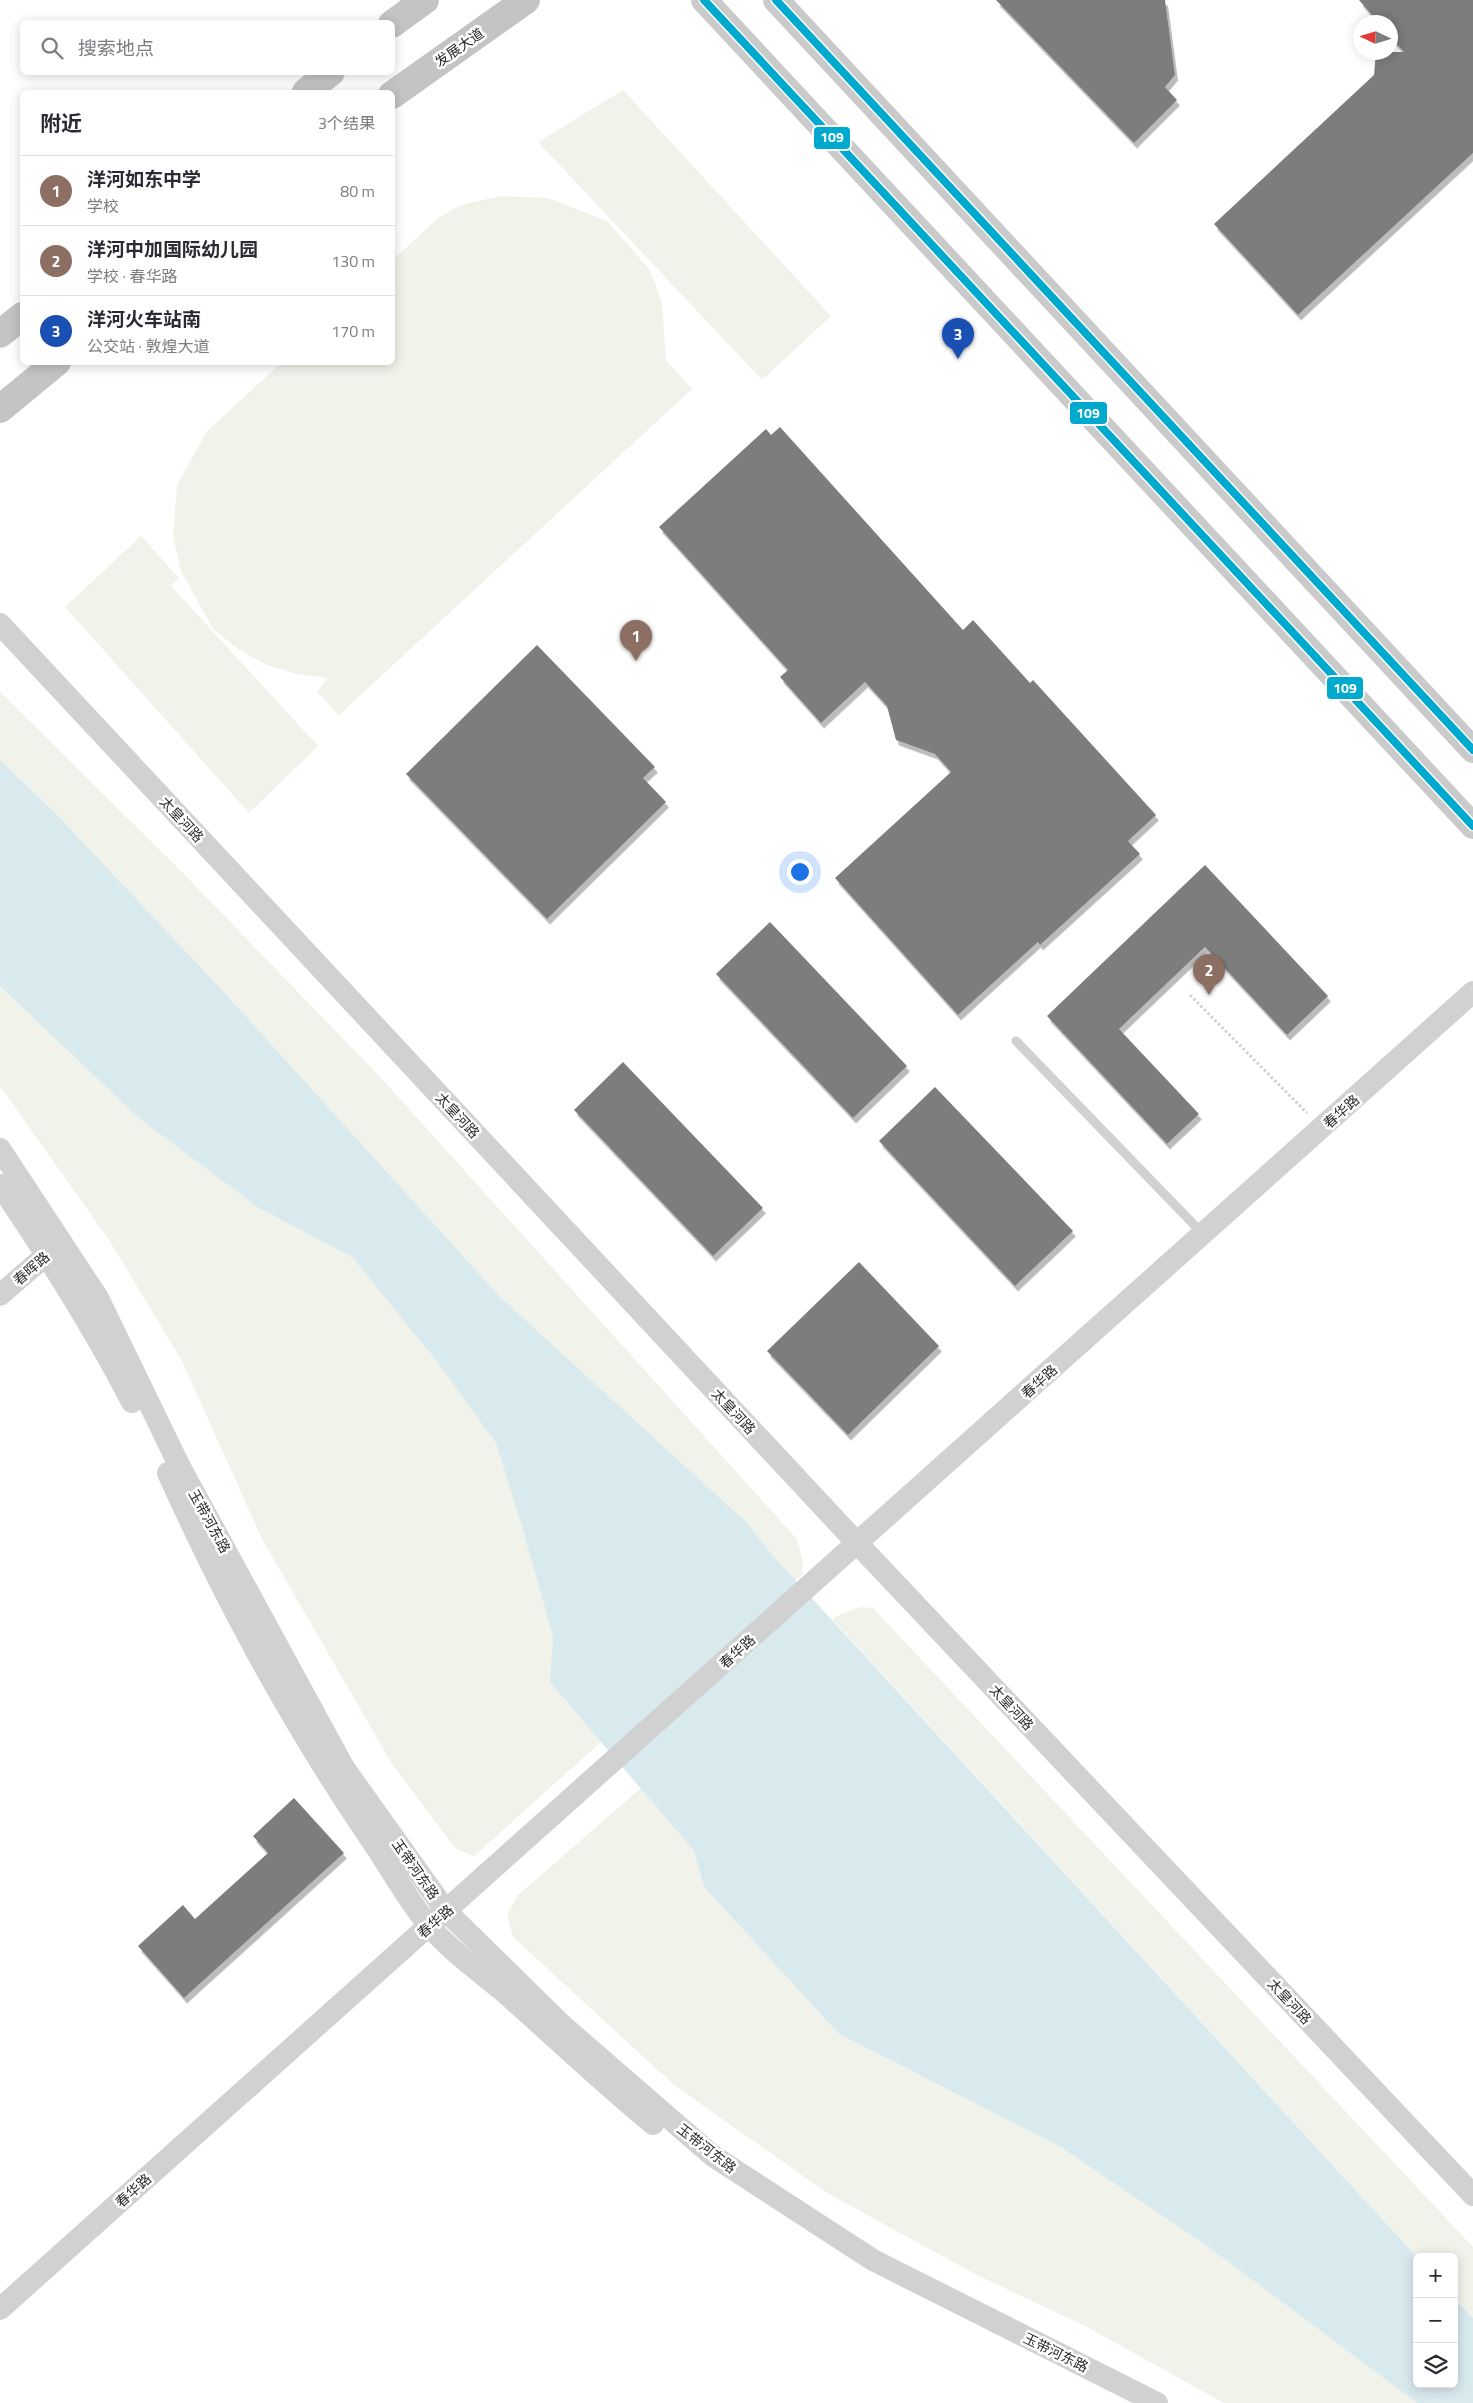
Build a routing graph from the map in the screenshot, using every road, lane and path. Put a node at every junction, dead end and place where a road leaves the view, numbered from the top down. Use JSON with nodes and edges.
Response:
{"nodes":[{"id":1,"x":425,"y":0,"type":"edge"},
{"id":2,"x":526,"y":0,"type":"edge"},
{"id":3,"x":704,"y":0,"type":"edge"},
{"id":4,"x":776,"y":0,"type":"edge"},
{"id":5,"x":395,"y":22,"type":"edge"},
{"id":6,"x":327,"y":75,"type":"edge"},
{"id":7,"x":308,"y":90,"type":"edge"},
{"id":8,"x":395,"y":93,"type":"edge"},
{"id":9,"x":20,"y":318,"type":"edge"},
{"id":10,"x":0,"y":334,"type":"edge"},
{"id":11,"x":53,"y":365,"type":"edge"},
{"id":12,"x":0,"y":410,"type":"edge"},
{"id":13,"x":0,"y":624,"type":"edge"},
{"id":14,"x":1473,"y":750,"type":"edge"},
{"id":15,"x":1473,"y":826,"type":"edge"},
{"id":16,"x":1473,"y":992,"type":"edge"},
{"id":17,"x":1190,"y":995,"type":"dead end"},
{"id":18,"x":1016,"y":1042,"type":"dead end"},
{"id":19,"x":1321,"y":1128,"type":"junction"},
{"id":20,"x":0,"y":1149,"type":"edge"},
{"id":21,"x":0,"y":1185,"type":"edge"},
{"id":22,"x":1203,"y":1234,"type":"junction"},
{"id":23,"x":54,"y":1248,"type":"junction"},
{"id":24,"x":0,"y":1295,"type":"edge"},
{"id":25,"x":857,"y":1543,"type":"junction"},
{"id":26,"x":438,"y":1919,"type":"junction"},
{"id":27,"x":1473,"y":2195,"type":"edge"},
{"id":28,"x":0,"y":2309,"type":"edge"},
{"id":29,"x":1123,"y":2403,"type":"edge"},
{"id":30,"x":1156,"y":2403,"type":"edge"}],
"edges":[{"from":1,"to":5,"type":"main road"},
{"from":2,"to":8,"type":"main road","name":"发展大道"},
{"from":3,"to":15,"type":"main road"},
{"from":4,"to":14,"type":"main road"},
{"from":6,"to":7,"type":"main road"},
{"from":9,"to":10,"type":"main road"},
{"from":11,"to":12,"type":"main road"},
{"from":13,"to":25,"type":"street","name":"太皇河路"},
{"from":16,"to":19,"type":"street","name":"春华路"},
{"from":17,"to":19,"type":"path"},
{"from":18,"to":22,"type":"lane"},
{"from":19,"to":22,"type":"street","name":"春华路"},
{"from":20,"to":23,"type":"street","name":"玉带河东路"},
{"from":21,"to":23,"type":"street","name":"玉带河东路"},
{"from":22,"to":25,"type":"street","name":"春华路"},
{"from":23,"to":24,"type":"street","name":"春晖路"},
{"from":23,"to":26,"type":"street","name":"玉带河东路"},
{"from":25,"to":26,"type":"street","name":"春华路"},
{"from":25,"to":27,"type":"street","name":"太皇河路"},
{"from":26,"to":28,"type":"street","name":"春华路"},
{"from":26,"to":29,"type":"street","name":"玉带河东路"},
{"from":26,"to":30,"type":"street","name":"玉带河东路"}]}
